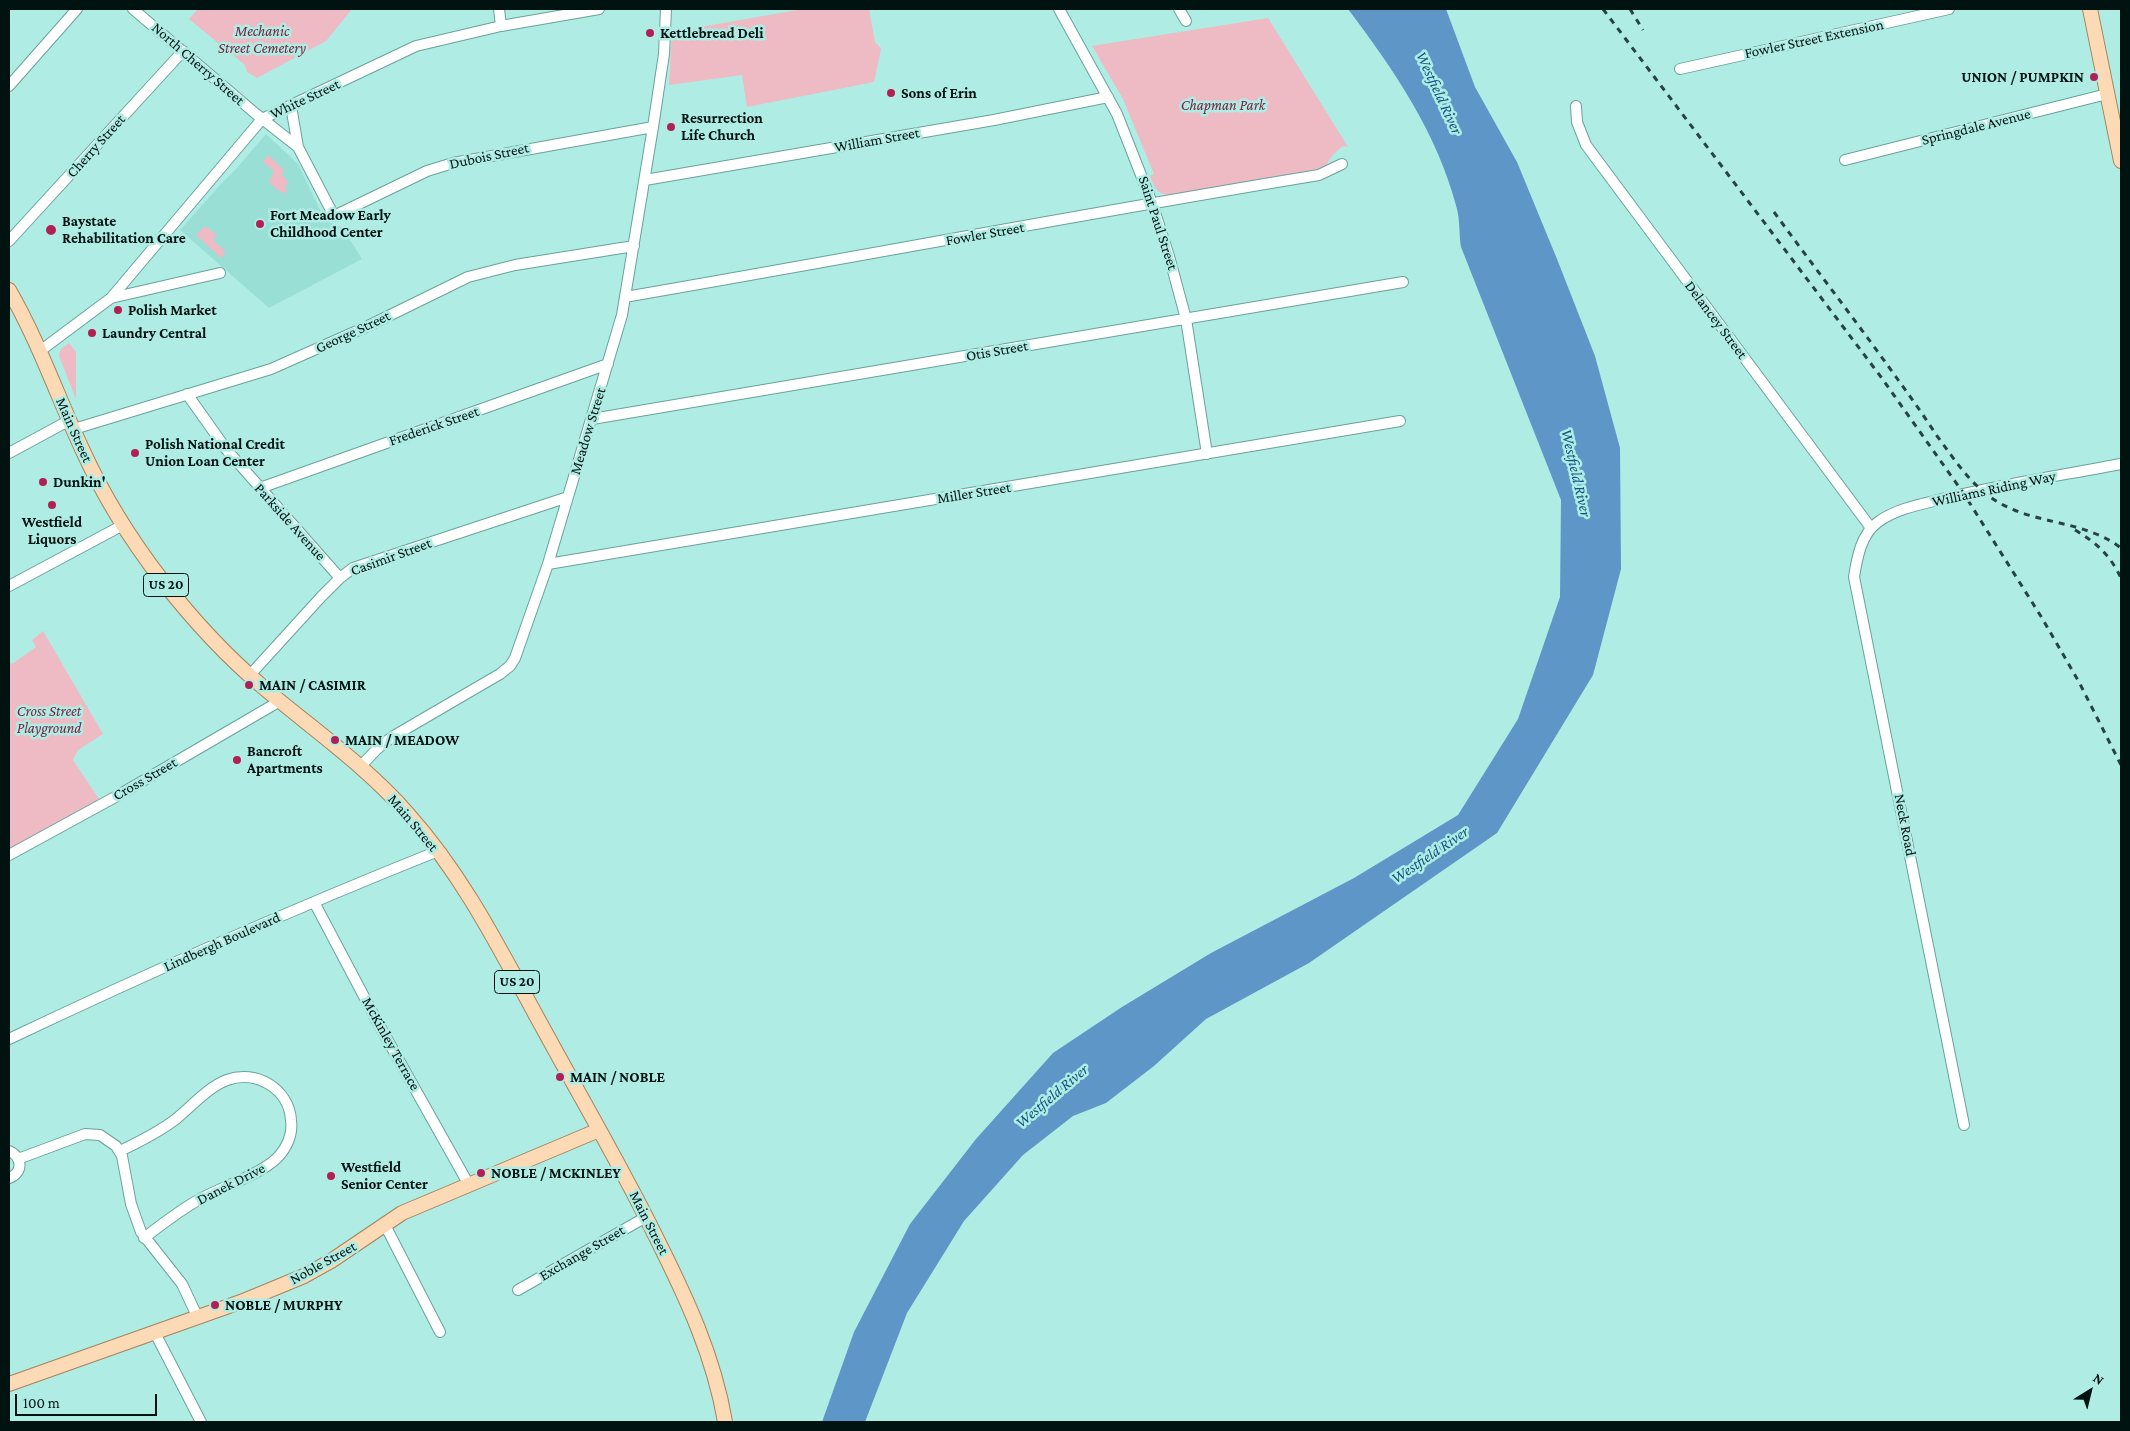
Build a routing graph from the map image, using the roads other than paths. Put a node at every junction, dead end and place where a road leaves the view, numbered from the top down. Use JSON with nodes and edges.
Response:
{"nodes":[{"id":1,"x":77,"y":9,"type":"edge"},
{"id":2,"x":133,"y":9,"type":"edge"},
{"id":3,"x":499,"y":9,"type":"edge"},
{"id":4,"x":599,"y":9,"type":"edge"},
{"id":5,"x":666,"y":9,"type":"edge"},
{"id":6,"x":1059,"y":9,"type":"edge"},
{"id":7,"x":1179,"y":9,"type":"edge"},
{"id":8,"x":1949,"y":9,"type":"edge"},
{"id":9,"x":2090,"y":9,"type":"edge"},
{"id":10,"x":1186,"y":21,"type":"dead end"},
{"id":11,"x":501,"y":26,"type":"junction"},
{"id":12,"x":183,"y":51,"type":"junction"},
{"id":13,"x":1680,"y":69,"type":"dead end"},
{"id":14,"x":9,"y":86,"type":"edge"},
{"id":15,"x":2107,"y":94,"type":"junction"},
{"id":16,"x":1108,"y":97,"type":"junction"},
{"id":17,"x":291,"y":106,"type":"junction"},
{"id":18,"x":1576,"y":106,"type":"dead end"},
{"id":19,"x":262,"y":119,"type":"junction"},
{"id":20,"x":653,"y":127,"type":"junction"},
{"id":21,"x":298,"y":147,"type":"junction"},
{"id":22,"x":2121,"y":154,"type":"edge"},
{"id":23,"x":1845,"y":160,"type":"dead end"},
{"id":24,"x":1342,"y":164,"type":"dead end"},
{"id":25,"x":645,"y":180,"type":"junction"},
{"id":26,"x":1152,"y":203,"type":"junction"},
{"id":27,"x":9,"y":241,"type":"edge"},
{"id":28,"x":634,"y":246,"type":"junction"},
{"id":29,"x":220,"y":273,"type":"dead end"},
{"id":30,"x":1403,"y":282,"type":"dead end"},
{"id":31,"x":9,"y":290,"type":"edge"},
{"id":32,"x":111,"y":298,"type":"junction"},
{"id":33,"x":625,"y":298,"type":"junction"},
{"id":34,"x":1186,"y":319,"type":"junction"},
{"id":35,"x":40,"y":351,"type":"junction"},
{"id":36,"x":608,"y":364,"type":"junction"},
{"id":37,"x":188,"y":394,"type":"junction"},
{"id":38,"x":592,"y":420,"type":"junction"},
{"id":39,"x":1400,"y":422,"type":"dead end"},
{"id":40,"x":72,"y":424,"type":"junction"},
{"id":41,"x":9,"y":453,"type":"edge"},
{"id":42,"x":1207,"y":454,"type":"junction"},
{"id":43,"x":2121,"y":464,"type":"edge"},
{"id":44,"x":260,"y":488,"type":"junction"},
{"id":45,"x":568,"y":497,"type":"junction"},
{"id":46,"x":123,"y":525,"type":"junction"},
{"id":47,"x":1871,"y":528,"type":"junction"},
{"id":48,"x":548,"y":564,"type":"junction"},
{"id":49,"x":340,"y":578,"type":"junction"},
{"id":50,"x":9,"y":586,"type":"edge"},
{"id":51,"x":250,"y":676,"type":"junction"},
{"id":52,"x":280,"y":701,"type":"junction"},
{"id":53,"x":360,"y":767,"type":"junction"},
{"id":54,"x":438,"y":851,"type":"junction"},
{"id":55,"x":9,"y":855,"type":"edge"},
{"id":56,"x":314,"y":902,"type":"junction"},
{"id":57,"x":9,"y":1039,"type":"edge"},
{"id":58,"x":1964,"y":1125,"type":"dead end"},
{"id":59,"x":599,"y":1130,"type":"junction"},
{"id":60,"x":9,"y":1151,"type":"edge"},
{"id":61,"x":120,"y":1151,"type":"junction"},
{"id":62,"x":18,"y":1159,"type":"junction"},
{"id":63,"x":9,"y":1178,"type":"edge"},
{"id":64,"x":469,"y":1185,"type":"junction"},
{"id":65,"x":646,"y":1217,"type":"junction"},
{"id":66,"x":385,"y":1225,"type":"junction"},
{"id":67,"x":144,"y":1238,"type":"junction"},
{"id":68,"x":518,"y":1290,"type":"dead end"},
{"id":69,"x":198,"y":1318,"type":"junction"},
{"id":70,"x":440,"y":1332,"type":"dead end"},
{"id":71,"x":155,"y":1333,"type":"junction"},
{"id":72,"x":9,"y":1384,"type":"edge"},
{"id":73,"x":201,"y":1422,"type":"edge"},
{"id":74,"x":725,"y":1422,"type":"edge"}],
"edges":[{"from":1,"to":14,"type":"street"},
{"from":2,"to":12,"type":"street","name":"North Cherry Street"},
{"from":3,"to":11,"type":"street"},
{"from":4,"to":11,"type":"street","name":"White Street"},
{"from":5,"to":20,"type":"street","name":"Meadow Street"},
{"from":6,"to":16,"type":"street","name":"Saint Paul Street"},
{"from":7,"to":10,"type":"street"},
{"from":8,"to":13,"type":"street","name":"Fowler Street Extension"},
{"from":9,"to":15,"type":"main road"},
{"from":11,"to":17,"type":"street","name":"White Street"},
{"from":12,"to":19,"type":"street","name":"North Cherry Street"},
{"from":12,"to":27,"type":"street","name":"Cherry Street"},
{"from":15,"to":22,"type":"main road"},
{"from":15,"to":23,"type":"street","name":"Springdale Avenue"},
{"from":16,"to":25,"type":"street","name":"William Street"},
{"from":16,"to":26,"type":"street","name":"Saint Paul Street"},
{"from":17,"to":19,"type":"street","name":"White Street"},
{"from":17,"to":21,"type":"street"},
{"from":18,"to":47,"type":"street","name":"Delancey Street"},
{"from":19,"to":21,"type":"street","name":"North Cherry Street"},
{"from":19,"to":32,"type":"street","name":"White Street"},
{"from":20,"to":21,"type":"street","name":"Dubois Street"},
{"from":20,"to":25,"type":"street","name":"Meadow Street"},
{"from":24,"to":26,"type":"street","name":"Fowler Street"},
{"from":25,"to":28,"type":"street","name":"Meadow Street"},
{"from":26,"to":33,"type":"street","name":"Fowler Street"},
{"from":26,"to":34,"type":"street","name":"Saint Paul Street"},
{"from":28,"to":33,"type":"street","name":"Meadow Street"},
{"from":28,"to":37,"type":"street","name":"George Street"},
{"from":29,"to":32,"type":"street"},
{"from":30,"to":34,"type":"street","name":"Otis Street"},
{"from":31,"to":35,"type":"main road","name":"Main Street","number":"US 20"},
{"from":32,"to":35,"type":"street","name":"White Street"},
{"from":33,"to":36,"type":"street","name":"Meadow Street"},
{"from":34,"to":38,"type":"street","name":"Otis Street"},
{"from":34,"to":42,"type":"street","name":"Saint Paul Street"},
{"from":35,"to":40,"type":"main road","name":"Main Street","number":"US 20"},
{"from":36,"to":38,"type":"street","name":"Meadow Street"},
{"from":36,"to":44,"type":"street","name":"Frederick Street"},
{"from":37,"to":40,"type":"street","name":"George Street"},
{"from":37,"to":44,"type":"street","name":"Parkside Avenue"},
{"from":38,"to":45,"type":"street","name":"Meadow Street"},
{"from":39,"to":42,"type":"street","name":"Miller Street"},
{"from":40,"to":41,"type":"street","name":"George Street"},
{"from":40,"to":46,"type":"main road","name":"Main Street","number":"US 20"},
{"from":42,"to":48,"type":"street","name":"Miller Street"},
{"from":43,"to":47,"type":"street","name":"Williams Riding Way"},
{"from":44,"to":49,"type":"street","name":"Parkside Avenue"},
{"from":45,"to":48,"type":"street","name":"Meadow Street"},
{"from":45,"to":49,"type":"street","name":"Casimir Street"},
{"from":46,"to":50,"type":"street"},
{"from":46,"to":51,"type":"main road","name":"Main Street","number":"US 20"},
{"from":47,"to":58,"type":"street","name":"Neck Road"},
{"from":48,"to":53,"type":"street","name":"Meadow Street"},
{"from":49,"to":51,"type":"street","name":"Casimir Street"},
{"from":51,"to":52,"type":"main road","name":"Main Street","number":"US 20"},
{"from":52,"to":53,"type":"main road","name":"Main Street","number":"US 20"},
{"from":52,"to":55,"type":"street","name":"Cross Street"},
{"from":53,"to":54,"type":"main road","name":"Main Street","number":"US 20"},
{"from":54,"to":56,"type":"street","name":"Lindbergh Boulevard"},
{"from":54,"to":59,"type":"main road","name":"Main Street","number":"US 20"},
{"from":56,"to":57,"type":"street","name":"Lindbergh Boulevard"},
{"from":56,"to":64,"type":"street","name":"McKinley Terrace"},
{"from":59,"to":64,"type":"main road","name":"Noble Street"},
{"from":59,"to":65,"type":"main road","name":"Main Street","number":"US 20"},
{"from":60,"to":62,"type":"street"},
{"from":61,"to":62,"type":"street"},
{"from":61,"to":67,"type":"street"},
{"from":61,"to":67,"type":"street","name":"Danek Drive"},
{"from":62,"to":63,"type":"street"},
{"from":64,"to":66,"type":"main road","name":"Noble Street"},
{"from":65,"to":68,"type":"street","name":"Exchange Street"},
{"from":65,"to":74,"type":"main road","name":"Main Street","number":"US 20"},
{"from":66,"to":69,"type":"main road","name":"Noble Street"},
{"from":66,"to":70,"type":"street"},
{"from":67,"to":69,"type":"street"},
{"from":69,"to":71,"type":"main road","name":"Noble Street"},
{"from":71,"to":72,"type":"main road","name":"Noble Street"},
{"from":71,"to":73,"type":"street"}]}
